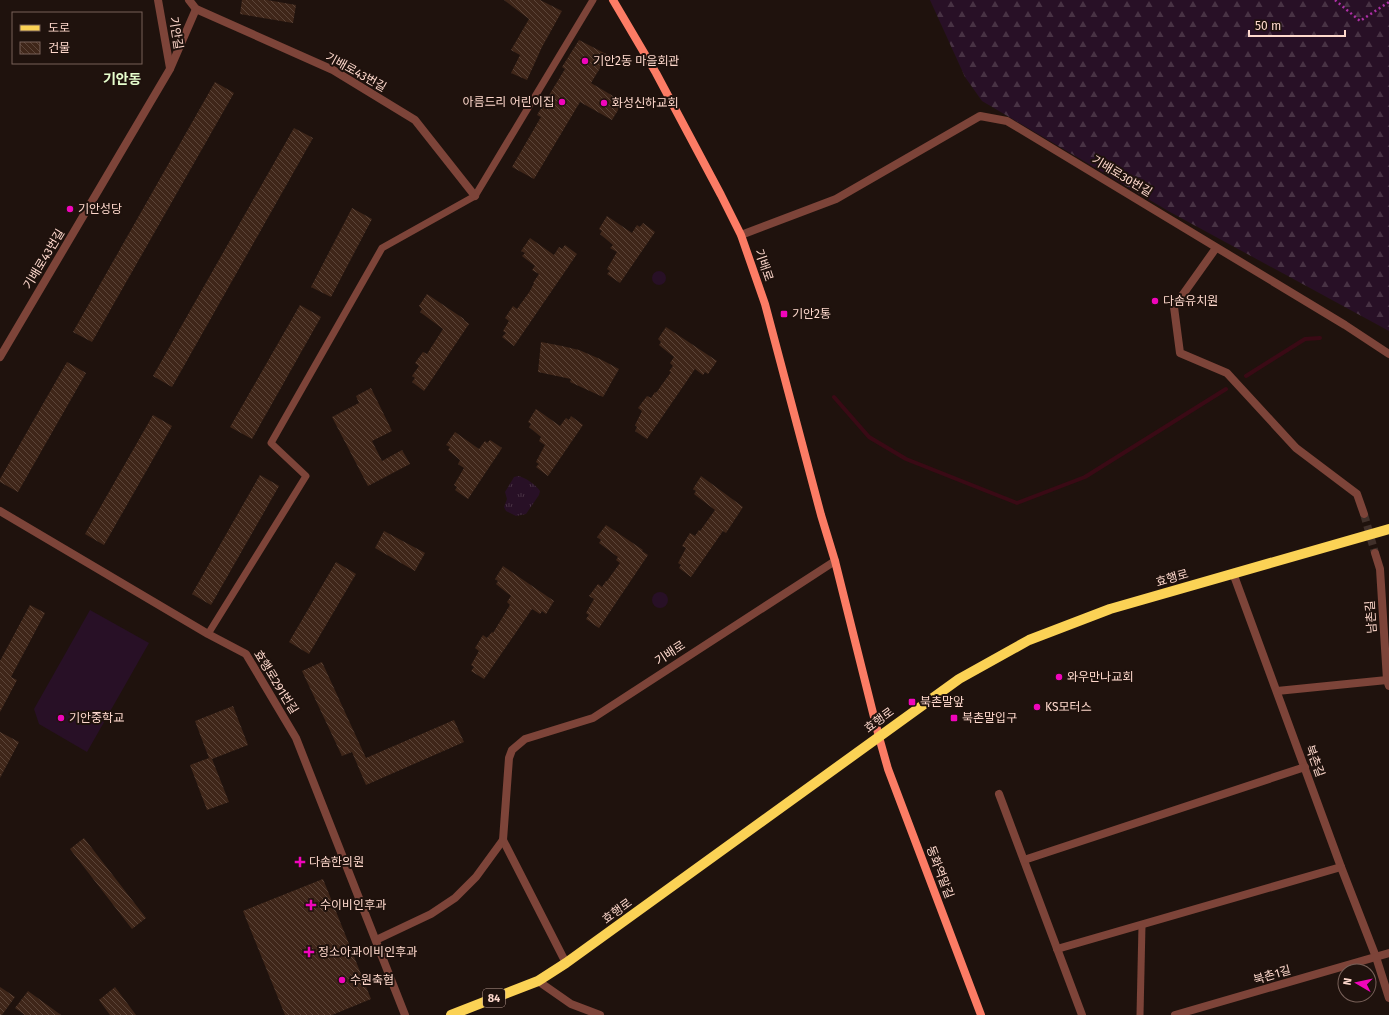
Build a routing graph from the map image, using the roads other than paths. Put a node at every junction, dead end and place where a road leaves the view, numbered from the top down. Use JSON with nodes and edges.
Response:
{"nodes":[{"id":1,"x":158,"y":0,"type":"edge"},
{"id":2,"x":189,"y":0,"type":"edge"},
{"id":3,"x":593,"y":0,"type":"edge"},
{"id":4,"x":613,"y":0,"type":"edge"},
{"id":5,"x":196,"y":9,"type":"junction"},
{"id":6,"x":170,"y":69,"type":"junction"},
{"id":7,"x":475,"y":196,"type":"junction"},
{"id":8,"x":741,"y":235,"type":"junction"},
{"id":9,"x":1216,"y":248,"type":"junction"},
{"id":10,"x":1389,"y":354,"type":"edge"},
{"id":11,"x":0,"y":357,"type":"edge"},
{"id":12,"x":0,"y":511,"type":"edge"},
{"id":13,"x":1364,"y":514,"type":"tunnel mouth"},
{"id":14,"x":1389,"y":529,"type":"edge"},
{"id":15,"x":1375,"y":552,"type":"tunnel mouth"},
{"id":16,"x":835,"y":561,"type":"junction"},
{"id":17,"x":1233,"y":573,"type":"junction"},
{"id":18,"x":208,"y":634,"type":"junction"},
{"id":19,"x":1388,"y":683,"type":"edge"},
{"id":20,"x":1276,"y":691,"type":"junction"},
{"id":21,"x":879,"y":737,"type":"junction"},
{"id":22,"x":1305,"y":767,"type":"junction"},
{"id":23,"x":999,"y":794,"type":"dead end"},
{"id":24,"x":503,"y":840,"type":"junction"},
{"id":25,"x":1024,"y":860,"type":"junction"},
{"id":26,"x":1341,"y":867,"type":"junction"},
{"id":27,"x":1142,"y":925,"type":"junction"},
{"id":28,"x":376,"y":940,"type":"junction"},
{"id":29,"x":1057,"y":950,"type":"junction"},
{"id":30,"x":1389,"y":953,"type":"edge"},
{"id":31,"x":1376,"y":957,"type":"junction"},
{"id":32,"x":566,"y":963,"type":"junction"},
{"id":33,"x":538,"y":981,"type":"junction"},
{"id":34,"x":1389,"y":998,"type":"edge"},
{"id":35,"x":405,"y":1015,"type":"edge"},
{"id":36,"x":451,"y":1015,"type":"edge"},
{"id":37,"x":600,"y":1015,"type":"edge"},
{"id":38,"x":981,"y":1015,"type":"edge"},
{"id":39,"x":1082,"y":1015,"type":"edge"},
{"id":40,"x":1140,"y":1015,"type":"edge"},
{"id":41,"x":1175,"y":1015,"type":"edge"}],
"edges":[{"from":1,"to":6,"type":"street","name":"기안길"},
{"from":2,"to":5,"type":"street"},
{"from":3,"to":7,"type":"lane"},
{"from":4,"to":8,"type":"street","name":"기배로"},
{"from":5,"to":6,"type":"street","name":"기배로43번길"},
{"from":5,"to":7,"type":"street","name":"기배로43번길"},
{"from":6,"to":11,"type":"street","name":"기배로43번길"},
{"from":7,"to":18,"type":"lane"},
{"from":8,"to":9,"type":"street","name":"기배로30번길"},
{"from":8,"to":16,"type":"street","name":"기배로"},
{"from":9,"to":10,"type":"street","name":"기배로30번길"},
{"from":9,"to":13,"type":"street"},
{"from":12,"to":18,"type":"street","name":"효행로291번길"},
{"from":14,"to":17,"type":"main road","name":"효행로","number":"84"},
{"from":15,"to":19,"type":"street","name":"남촌길"},
{"from":16,"to":21,"type":"street","name":"기배로"},
{"from":16,"to":24,"type":"street","name":"기배로"},
{"from":17,"to":20,"type":"street","name":"북촌길"},
{"from":17,"to":21,"type":"main road","name":"효행로","number":"84"},
{"from":18,"to":28,"type":"street","name":"효행로291번길"},
{"from":19,"to":20,"type":"street","name":"남촌길"},
{"from":20,"to":22,"type":"street","name":"북촌길"},
{"from":21,"to":32,"type":"main road","name":"효행로","number":"84"},
{"from":21,"to":38,"type":"street","name":"동화역말길"},
{"from":22,"to":25,"type":"street"},
{"from":22,"to":26,"type":"street","name":"북촌길"},
{"from":23,"to":25,"type":"street"},
{"from":24,"to":28,"type":"street"},
{"from":24,"to":32,"type":"street"},
{"from":25,"to":29,"type":"street"},
{"from":26,"to":27,"type":"street"},
{"from":26,"to":31,"type":"street","name":"북촌길"},
{"from":27,"to":29,"type":"street"},
{"from":27,"to":40,"type":"lane"},
{"from":28,"to":35,"type":"street","name":"효행로291번길"},
{"from":29,"to":39,"type":"street"},
{"from":30,"to":31,"type":"street","name":"북촌1길"},
{"from":31,"to":34,"type":"street","name":"북촌길"},
{"from":31,"to":41,"type":"street","name":"북촌1길"},
{"from":32,"to":33,"type":"main road","name":"효행로","number":"84"},
{"from":33,"to":36,"type":"main road","name":"효행로","number":"84"},
{"from":33,"to":37,"type":"street"}]}
